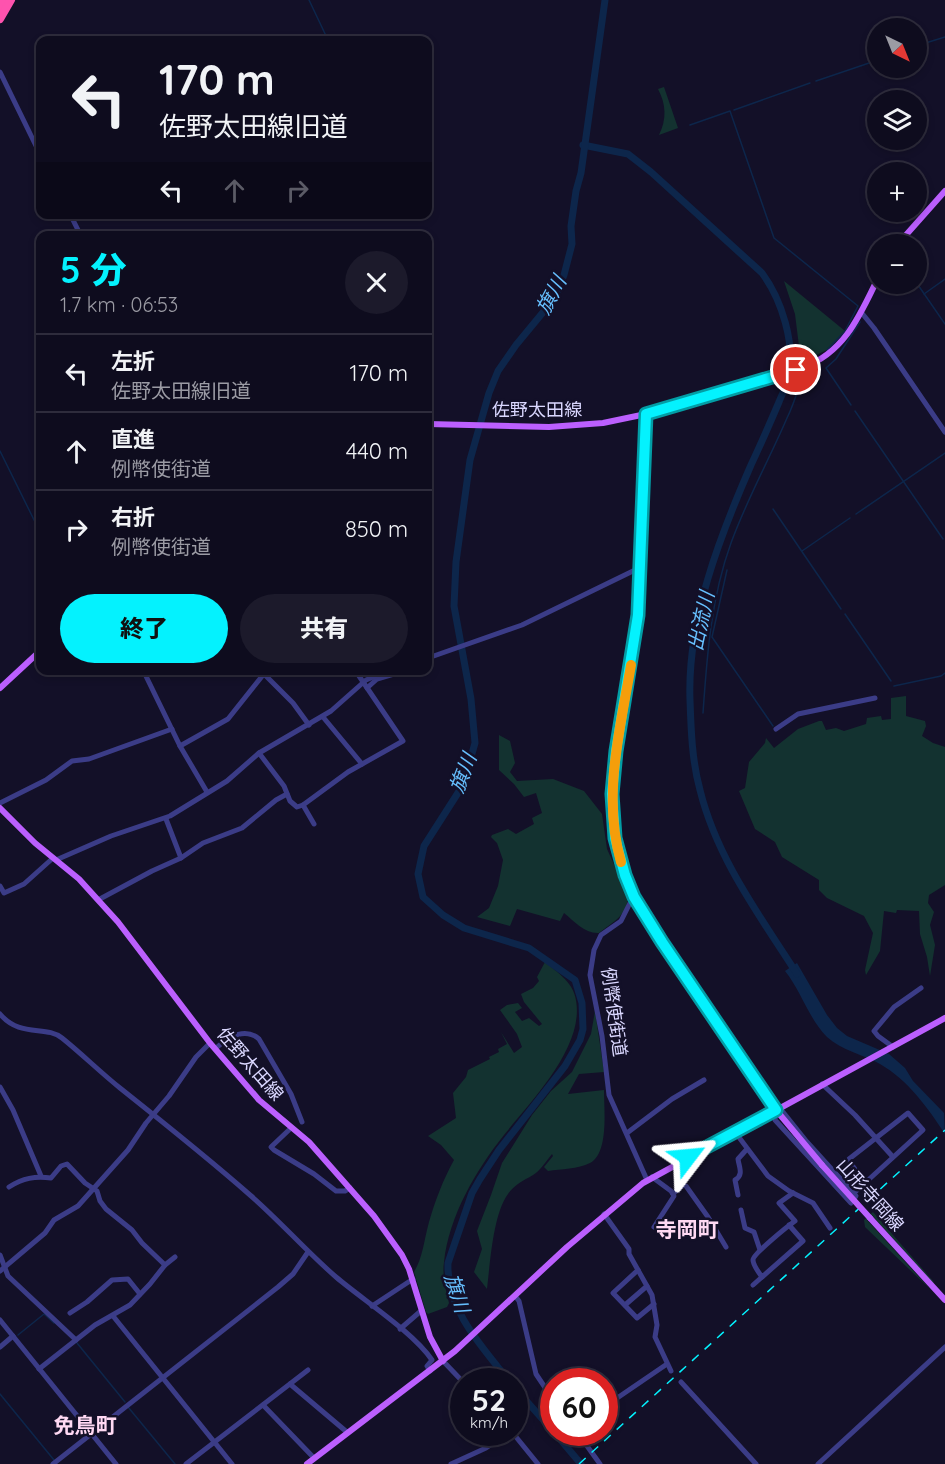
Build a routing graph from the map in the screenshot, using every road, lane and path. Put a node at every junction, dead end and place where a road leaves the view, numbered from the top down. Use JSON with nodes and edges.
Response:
{"nodes":[{"id":1,"x":4,"y":0,"type":"edge"},
{"id":2,"x":12,"y":0,"type":"edge"},
{"id":3,"x":0,"y":7,"type":"edge"},
{"id":4,"x":0,"y":19,"type":"edge"},
{"id":5,"x":0,"y":72,"type":"edge"},
{"id":6,"x":36,"y":146,"type":"edge"},
{"id":7,"x":945,"y":191,"type":"edge"},
{"id":8,"x":907,"y":234,"type":"edge"},
{"id":9,"x":870,"y":294,"type":"edge"},
{"id":10,"x":861,"y":312,"type":"junction"},
{"id":11,"x":646,"y":414,"type":"junction"},
{"id":12,"x":432,"y":424,"type":"edge"},
{"id":13,"x":945,"y":432,"type":"edge"},
{"id":14,"x":640,"y":570,"type":"junction"},
{"id":15,"x":36,"y":655,"type":"edge"},
{"id":16,"x":432,"y":656,"type":"edge"},
{"id":17,"x":145,"y":675,"type":"edge"},
{"id":18,"x":264,"y":675,"type":"edge"},
{"id":19,"x":268,"y":675,"type":"edge"},
{"id":20,"x":358,"y":675,"type":"edge"},
{"id":21,"x":378,"y":675,"type":"edge"},
{"id":22,"x":389,"y":675,"type":"edge"},
{"id":23,"x":365,"y":685,"type":"junction"},
{"id":24,"x":0,"y":688,"type":"edge"},
{"id":25,"x":874,"y":698,"type":"dead end"},
{"id":26,"x":323,"y":717,"type":"junction"},
{"id":27,"x":309,"y":724,"type":"junction"},
{"id":28,"x":172,"y":729,"type":"junction"},
{"id":29,"x":777,"y":729,"type":"dead end"},
{"id":30,"x":180,"y":746,"type":"junction"},
{"id":31,"x":259,"y":753,"type":"junction"},
{"id":32,"x":363,"y":764,"type":"junction"},
{"id":33,"x":207,"y":792,"type":"junction"},
{"id":34,"x":287,"y":794,"type":"junction"},
{"id":35,"x":0,"y":805,"type":"edge"},
{"id":36,"x":303,"y":805,"type":"junction"},
{"id":37,"x":166,"y":819,"type":"junction"},
{"id":38,"x":314,"y":824,"type":"dead end"},
{"id":39,"x":181,"y":858,"type":"junction"},
{"id":40,"x":54,"y":859,"type":"junction"},
{"id":41,"x":0,"y":886,"type":"edge"},
{"id":42,"x":634,"y":897,"type":"junction"},
{"id":43,"x":98,"y":900,"type":"junction"},
{"id":44,"x":921,"y":988,"type":"dead end"},
{"id":45,"x":0,"y":1014,"type":"edge"},
{"id":46,"x":945,"y":1018,"type":"edge"},
{"id":47,"x":210,"y":1043,"type":"junction"},
{"id":48,"x":893,"y":1047,"type":"junction"},
{"id":49,"x":215,"y":1049,"type":"junction"},
{"id":50,"x":704,"y":1080,"type":"dead end"},
{"id":51,"x":822,"y":1084,"type":"junction"},
{"id":52,"x":0,"y":1087,"type":"edge"},
{"id":53,"x":776,"y":1110,"type":"junction"},
{"id":54,"x":154,"y":1113,"type":"junction"},
{"id":55,"x":302,"y":1122,"type":"dead end"},
{"id":56,"x":291,"y":1128,"type":"junction"},
{"id":57,"x":735,"y":1132,"type":"junction"},
{"id":58,"x":627,"y":1133,"type":"junction"},
{"id":59,"x":875,"y":1138,"type":"junction"},
{"id":60,"x":747,"y":1149,"type":"junction"},
{"id":61,"x":893,"y":1157,"type":"junction"},
{"id":62,"x":41,"y":1176,"type":"junction"},
{"id":63,"x":650,"y":1179,"type":"junction"},
{"id":64,"x":865,"y":1183,"type":"junction"},
{"id":65,"x":9,"y":1187,"type":"dead end"},
{"id":66,"x":93,"y":1188,"type":"junction"},
{"id":67,"x":350,"y":1188,"type":"junction"},
{"id":68,"x":793,"y":1193,"type":"junction"},
{"id":69,"x":854,"y":1193,"type":"junction"},
{"id":70,"x":674,"y":1194,"type":"junction"},
{"id":71,"x":738,"y":1195,"type":"dead end"},
{"id":72,"x":741,"y":1210,"type":"dead end"},
{"id":73,"x":604,"y":1214,"type":"junction"},
{"id":74,"x":789,"y":1225,"type":"junction"},
{"id":75,"x":654,"y":1227,"type":"dead end"},
{"id":76,"x":830,"y":1228,"type":"dead end"},
{"id":77,"x":726,"y":1247,"type":"dead end"},
{"id":78,"x":760,"y":1250,"type":"junction"},
{"id":79,"x":308,"y":1252,"type":"junction"},
{"id":80,"x":0,"y":1255,"type":"edge"},
{"id":81,"x":176,"y":1257,"type":"dead end"},
{"id":82,"x":165,"y":1265,"type":"junction"},
{"id":83,"x":2,"y":1269,"type":"edge"},
{"id":84,"x":638,"y":1270,"type":"junction"},
{"id":85,"x":762,"y":1277,"type":"junction"},
{"id":86,"x":412,"y":1279,"type":"junction"},
{"id":87,"x":753,"y":1285,"type":"dead end"},
{"id":88,"x":647,"y":1286,"type":"junction"},
{"id":89,"x":140,"y":1294,"type":"junction"},
{"id":90,"x":515,"y":1296,"type":"junction"},
{"id":91,"x":945,"y":1300,"type":"edge"},
{"id":92,"x":654,"y":1304,"type":"junction"},
{"id":93,"x":625,"y":1305,"type":"junction"},
{"id":94,"x":372,"y":1306,"type":"junction"},
{"id":95,"x":422,"y":1310,"type":"junction"},
{"id":96,"x":70,"y":1313,"type":"dead end"},
{"id":97,"x":113,"y":1316,"type":"junction"},
{"id":98,"x":0,"y":1320,"type":"edge"},
{"id":99,"x":400,"y":1329,"type":"junction"},
{"id":100,"x":13,"y":1336,"type":"junction"},
{"id":101,"x":76,"y":1340,"type":"junction"},
{"id":102,"x":0,"y":1347,"type":"edge"},
{"id":103,"x":945,"y":1347,"type":"edge"},
{"id":104,"x":446,"y":1359,"type":"junction"},
{"id":105,"x":667,"y":1364,"type":"junction"},
{"id":106,"x":453,"y":1368,"type":"edge"},
{"id":107,"x":39,"y":1369,"type":"junction"},
{"id":108,"x":308,"y":1370,"type":"dead end"},
{"id":109,"x":430,"y":1371,"type":"junction"},
{"id":110,"x":671,"y":1371,"type":"dead end"},
{"id":111,"x":161,"y":1377,"type":"junction"},
{"id":112,"x":540,"y":1380,"type":"edge"},
{"id":113,"x":681,"y":1382,"type":"dead end"},
{"id":114,"x":291,"y":1384,"type":"junction"},
{"id":115,"x":618,"y":1397,"type":"edge"},
{"id":116,"x":263,"y":1405,"type":"junction"},
{"id":117,"x":348,"y":1433,"type":"junction"},
{"id":118,"x":91,"y":1434,"type":"junction"},
{"id":119,"x":214,"y":1443,"type":"junction"},
{"id":120,"x":489,"y":1446,"type":"edge"},
{"id":121,"x":522,"y":1446,"type":"edge"},
{"id":122,"x":587,"y":1446,"type":"edge"},
{"id":123,"x":314,"y":1458,"type":"junction"},
{"id":124,"x":53,"y":1464,"type":"edge"},
{"id":125,"x":116,"y":1464,"type":"edge"},
{"id":126,"x":186,"y":1464,"type":"edge"},
{"id":127,"x":232,"y":1464,"type":"edge"},
{"id":128,"x":306,"y":1464,"type":"edge"},
{"id":129,"x":452,"y":1464,"type":"edge"},
{"id":130,"x":538,"y":1464,"type":"edge"},
{"id":131,"x":600,"y":1464,"type":"edge"},
{"id":132,"x":756,"y":1464,"type":"edge"},
{"id":133,"x":818,"y":1464,"type":"edge"}],
"edges":[{"from":1,"to":3,"type":"highway"},
{"from":2,"to":4,"type":"highway"},
{"from":5,"to":6,"type":"street"},
{"from":7,"to":8,"type":"main road"},
{"from":9,"to":10,"type":"main road"},
{"from":10,"to":11,"type":"main road"},
{"from":10,"to":13,"type":"street"},
{"from":11,"to":12,"type":"main road","name":"佐野太田線"},
{"from":11,"to":14,"type":"street"},
{"from":14,"to":16,"type":"street"},
{"from":14,"to":42,"type":"street"},
{"from":15,"to":24,"type":"main road"},
{"from":17,"to":28,"type":"street"},
{"from":18,"to":30,"type":"street"},
{"from":19,"to":27,"type":"street"},
{"from":20,"to":23,"type":"street"},
{"from":21,"to":23,"type":"street"},
{"from":22,"to":23,"type":"street"},
{"from":23,"to":26,"type":"street"},
{"from":23,"to":32,"type":"street"},
{"from":25,"to":29,"type":"street"},
{"from":26,"to":27,"type":"street"},
{"from":26,"to":32,"type":"street"},
{"from":27,"to":31,"type":"street"},
{"from":28,"to":30,"type":"street"},
{"from":28,"to":35,"type":"street"},
{"from":30,"to":33,"type":"street"},
{"from":31,"to":33,"type":"street"},
{"from":31,"to":34,"type":"street"},
{"from":32,"to":36,"type":"street"},
{"from":33,"to":37,"type":"street"},
{"from":34,"to":36,"type":"street"},
{"from":34,"to":39,"type":"street"},
{"from":35,"to":40,"type":"main road","name":"佐野太田線"},
{"from":36,"to":38,"type":"street"},
{"from":37,"to":39,"type":"street"},
{"from":37,"to":40,"type":"street"},
{"from":39,"to":43,"type":"street"},
{"from":40,"to":41,"type":"street"},
{"from":40,"to":43,"type":"main road","name":"佐野太田線"},
{"from":42,"to":53,"type":"street"},
{"from":42,"to":58,"type":"street","name":"例幣使街道"},
{"from":43,"to":47,"type":"main road","name":"佐野太田線"},
{"from":44,"to":48,"type":"street"},
{"from":45,"to":54,"type":"street"},
{"from":46,"to":48,"type":"main road"},
{"from":47,"to":49,"type":"main road","name":"佐野太田線"},
{"from":47,"to":54,"type":"street"},
{"from":48,"to":51,"type":"main road"},
{"from":49,"to":55,"type":"street"},
{"from":49,"to":56,"type":"main road","name":"佐野太田線"},
{"from":50,"to":58,"type":"street"},
{"from":51,"to":53,"type":"main road"},
{"from":51,"to":59,"type":"street"},
{"from":52,"to":62,"type":"street"},
{"from":53,"to":57,"type":"main road"},
{"from":53,"to":69,"type":"street"},
{"from":53,"to":69,"type":"street"},
{"from":53,"to":91,"type":"main road","name":"山形寺岡線","bridge":true},
{"from":54,"to":66,"type":"street"},
{"from":54,"to":79,"type":"street"},
{"from":56,"to":67,"type":"main road","name":"佐野太田線"},
{"from":56,"to":67,"type":"street"},
{"from":57,"to":60,"type":"street"},
{"from":57,"to":63,"type":"main road"},
{"from":58,"to":63,"type":"street","name":"例幣使街道"},
{"from":59,"to":61,"type":"street"},
{"from":59,"to":61,"type":"street"},
{"from":59,"to":64,"type":"street"},
{"from":60,"to":68,"type":"street"},
{"from":60,"to":71,"type":"street"},
{"from":61,"to":64,"type":"street"},
{"from":62,"to":65,"type":"street"},
{"from":62,"to":66,"type":"street"},
{"from":63,"to":70,"type":"street"},
{"from":63,"to":73,"type":"main road"},
{"from":64,"to":69,"type":"street"},
{"from":66,"to":82,"type":"street"},
{"from":66,"to":83,"type":"street"},
{"from":67,"to":86,"type":"main road","name":"佐野太田線"},
{"from":68,"to":74,"type":"street"},
{"from":68,"to":76,"type":"street"},
{"from":70,"to":75,"type":"street"},
{"from":70,"to":77,"type":"street"},
{"from":72,"to":78,"type":"street"},
{"from":73,"to":84,"type":"street"},
{"from":73,"to":90,"type":"main road"},
{"from":74,"to":78,"type":"street"},
{"from":74,"to":85,"type":"street"},
{"from":78,"to":85,"type":"street"},
{"from":79,"to":94,"type":"street"},
{"from":79,"to":111,"type":"street"},
{"from":80,"to":83,"type":"street"},
{"from":81,"to":82,"type":"street"},
{"from":82,"to":89,"type":"street"},
{"from":83,"to":101,"type":"street"},
{"from":84,"to":88,"type":"street"},
{"from":84,"to":93,"type":"street"},
{"from":85,"to":87,"type":"street"},
{"from":86,"to":94,"type":"street"},
{"from":86,"to":95,"type":"main road","name":"佐野太田線"},
{"from":88,"to":92,"type":"street"},
{"from":88,"to":93,"type":"street"},
{"from":89,"to":96,"type":"street"},
{"from":89,"to":97,"type":"street"},
{"from":90,"to":104,"type":"main road"},
{"from":90,"to":112,"type":"street"},
{"from":92,"to":93,"type":"street"},
{"from":92,"to":105,"type":"street"},
{"from":94,"to":99,"type":"street"},
{"from":95,"to":99,"type":"street"},
{"from":95,"to":104,"type":"main road","name":"佐野太田線"},
{"from":97,"to":101,"type":"street"},
{"from":97,"to":111,"type":"street"},
{"from":98,"to":100,"type":"street"},
{"from":99,"to":109,"type":"street"},
{"from":100,"to":102,"type":"street"},
{"from":100,"to":107,"type":"street"},
{"from":101,"to":107,"type":"street"},
{"from":103,"to":133,"type":"street"},
{"from":104,"to":106,"type":"street"},
{"from":104,"to":109,"type":"main road"},
{"from":105,"to":110,"type":"street"},
{"from":105,"to":115,"type":"street"},
{"from":107,"to":118,"type":"street"},
{"from":108,"to":114,"type":"street"},
{"from":109,"to":117,"type":"main road"},
{"from":111,"to":118,"type":"street"},
{"from":111,"to":119,"type":"street"},
{"from":113,"to":132,"type":"street"},
{"from":114,"to":116,"type":"street"},
{"from":114,"to":117,"type":"street"},
{"from":116,"to":119,"type":"street"},
{"from":116,"to":123,"type":"street"},
{"from":117,"to":123,"type":"main road"},
{"from":118,"to":124,"type":"street"},
{"from":118,"to":125,"type":"street"},
{"from":119,"to":126,"type":"street"},
{"from":119,"to":127,"type":"street"},
{"from":120,"to":129,"type":"street"},
{"from":121,"to":130,"type":"street"},
{"from":122,"to":131,"type":"street"},
{"from":123,"to":128,"type":"main road"}]}
